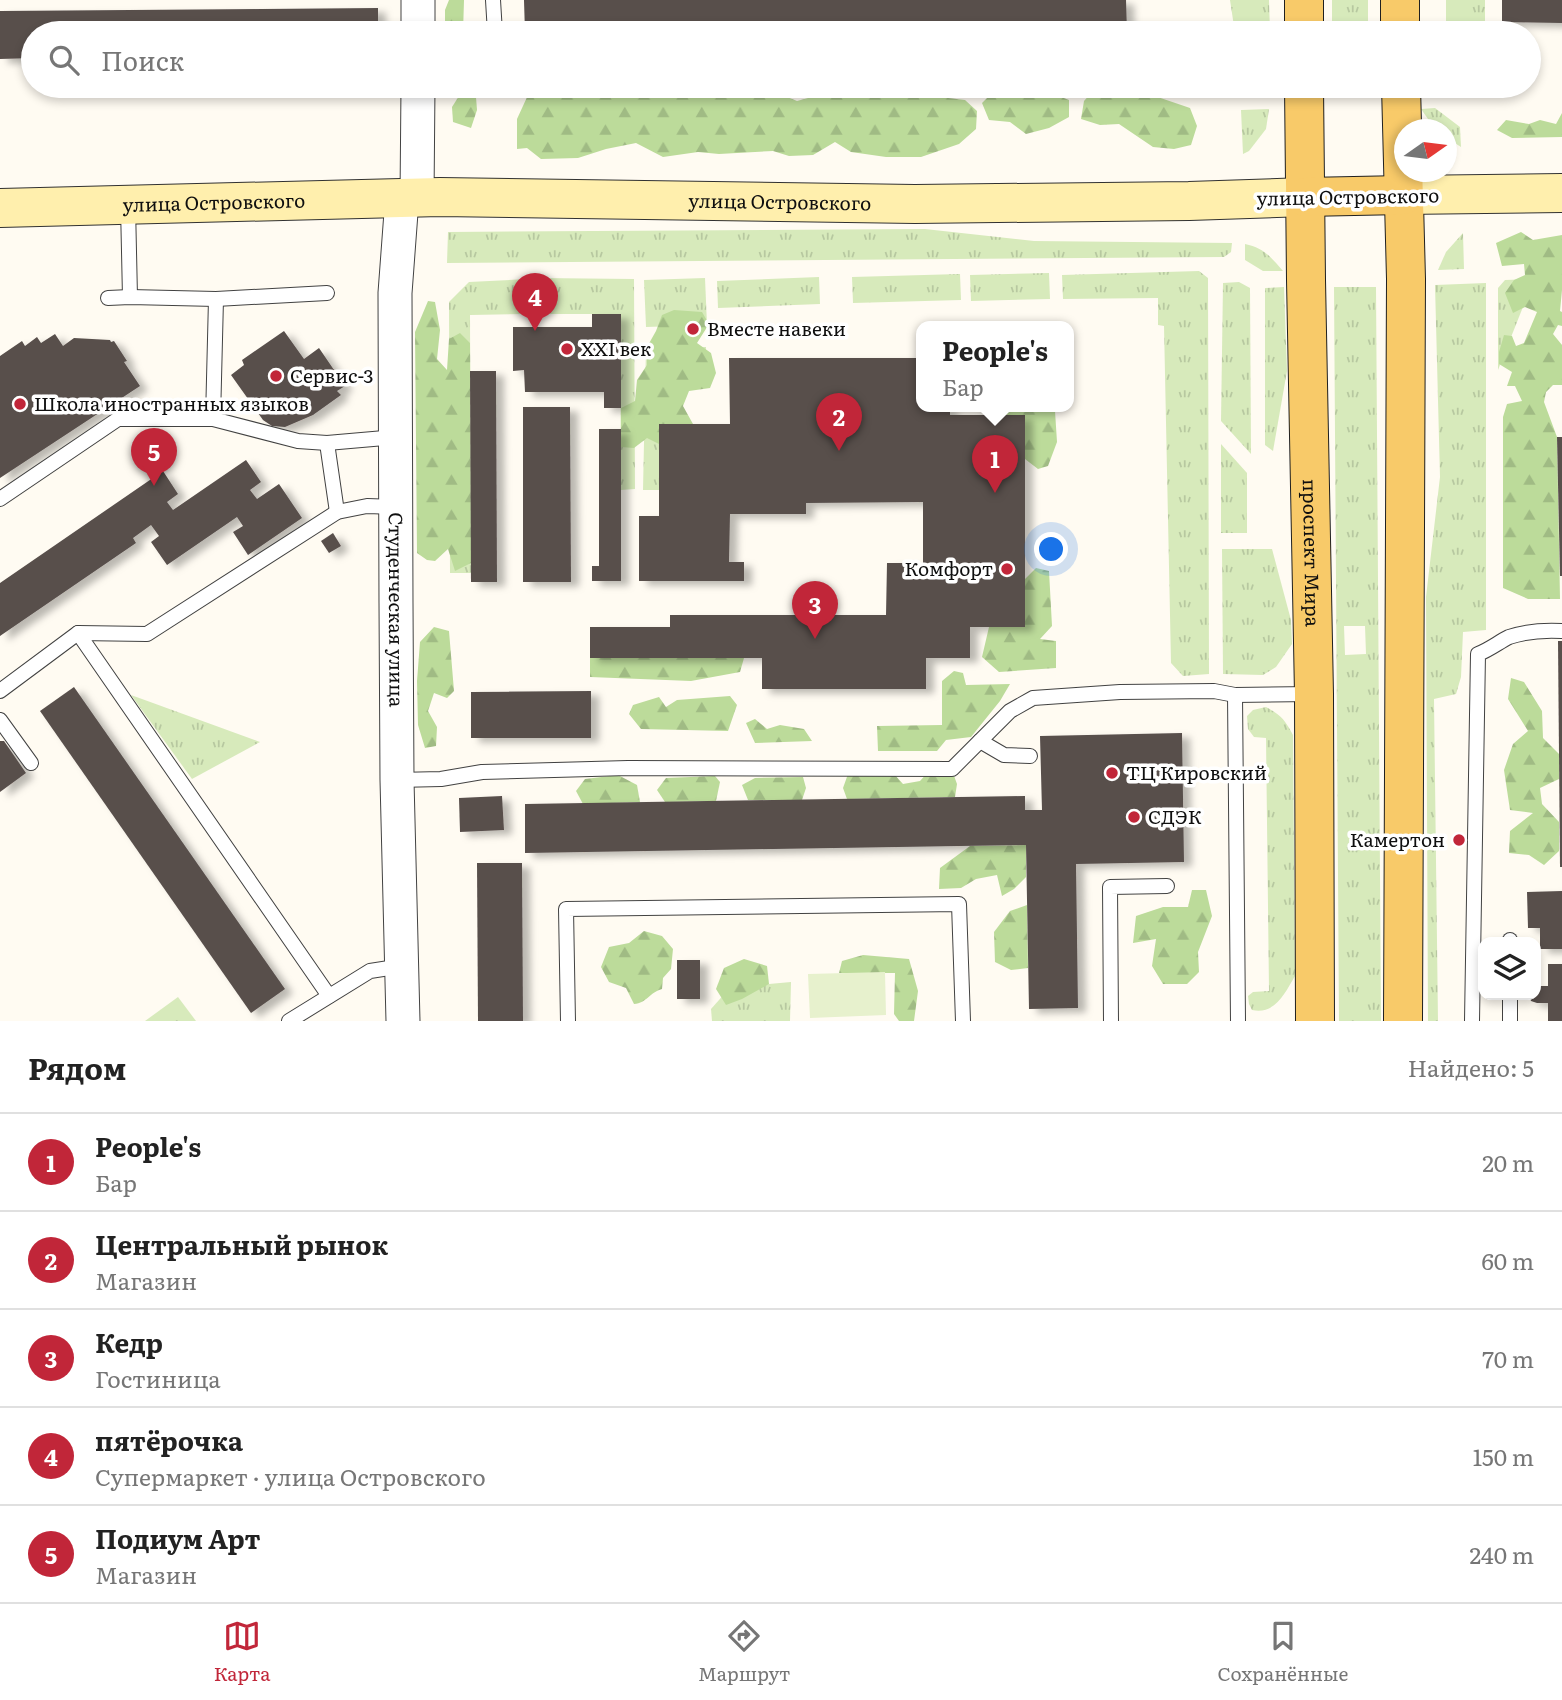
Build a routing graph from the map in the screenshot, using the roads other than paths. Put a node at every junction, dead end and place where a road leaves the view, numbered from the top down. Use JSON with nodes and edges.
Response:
{"nodes":[{"id":1,"x":418,"y":0,"type":"edge"},
{"id":2,"x":494,"y":0,"type":"edge"},
{"id":3,"x":1304,"y":0,"type":"edge"},
{"id":4,"x":1399,"y":0,"type":"edge"},
{"id":5,"x":418,"y":21,"type":"edge"},
{"id":6,"x":495,"y":21,"type":"edge"},
{"id":7,"x":1304,"y":21,"type":"edge"},
{"id":8,"x":1400,"y":21,"type":"edge"},
{"id":9,"x":417,"y":98,"type":"edge"},
{"id":10,"x":1304,"y":98,"type":"edge"},
{"id":11,"x":1401,"y":98,"type":"edge"},
{"id":12,"x":1562,"y":193,"type":"edge"},
{"id":13,"x":1403,"y":195,"type":"junction"},
{"id":14,"x":1305,"y":197,"type":"junction"},
{"id":15,"x":410,"y":199,"type":"junction"},
{"id":16,"x":128,"y":204,"type":"junction"},
{"id":17,"x":0,"y":208,"type":"edge"},
{"id":18,"x":327,"y":293,"type":"dead end"},
{"id":19,"x":130,"y":297,"type":"junction"},
{"id":20,"x":108,"y":298,"type":"dead end"},
{"id":21,"x":216,"y":299,"type":"junction"},
{"id":22,"x":213,"y":419,"type":"junction"},
{"id":23,"x":396,"y":436,"type":"junction"},
{"id":24,"x":327,"y":443,"type":"junction"},
{"id":25,"x":0,"y":499,"type":"edge"},
{"id":26,"x":396,"y":507,"type":"junction"},
{"id":27,"x":337,"y":512,"type":"junction"},
{"id":28,"x":1562,"y":631,"type":"edge"},
{"id":29,"x":78,"y":633,"type":"junction"},
{"id":30,"x":0,"y":691,"type":"edge"},
{"id":31,"x":1314,"y":694,"type":"junction"},
{"id":32,"x":1235,"y":695,"type":"junction"},
{"id":33,"x":0,"y":720,"type":"edge"},
{"id":34,"x":980,"y":741,"type":"junction"},
{"id":35,"x":1030,"y":755,"type":"dead end"},
{"id":36,"x":31,"y":763,"type":"dead end"},
{"id":37,"x":397,"y":780,"type":"junction"},
{"id":38,"x":1167,"y":886,"type":"dead end"},
{"id":39,"x":402,"y":966,"type":"junction"},
{"id":40,"x":329,"y":996,"type":"junction"},
{"id":41,"x":1510,"y":1000,"type":"edge"},
{"id":42,"x":289,"y":1021,"type":"edge"},
{"id":43,"x":403,"y":1021,"type":"edge"},
{"id":44,"x":568,"y":1021,"type":"edge"},
{"id":45,"x":963,"y":1021,"type":"edge"},
{"id":46,"x":1111,"y":1021,"type":"edge"},
{"id":47,"x":1238,"y":1021,"type":"edge"},
{"id":48,"x":1315,"y":1021,"type":"edge"},
{"id":49,"x":1403,"y":1021,"type":"edge"},
{"id":50,"x":1472,"y":1021,"type":"edge"},
{"id":51,"x":1510,"y":1021,"type":"edge"}],
"edges":[{"from":1,"to":5,"type":"street"},
{"from":2,"to":6,"type":"lane"},
{"from":3,"to":7,"type":"main road"},
{"from":4,"to":8,"type":"main road"},
{"from":9,"to":15,"type":"street","name":"Студенческая улица"},
{"from":10,"to":14,"type":"main road","name":"проспект Мира"},
{"from":11,"to":13,"type":"main road"},
{"from":12,"to":13,"type":"main road","name":"улица Островского"},
{"from":13,"to":14,"type":"main road","name":"улица Островского"},
{"from":13,"to":49,"type":"main road"},
{"from":14,"to":15,"type":"main road","name":"улица Островского"},
{"from":14,"to":31,"type":"main road","name":"проспект Мира"},
{"from":15,"to":16,"type":"main road","name":"улица Островского"},
{"from":15,"to":23,"type":"street","name":"Студенческая улица"},
{"from":16,"to":17,"type":"main road","name":"улица Островского"},
{"from":16,"to":19,"type":"lane"},
{"from":18,"to":21,"type":"lane"},
{"from":19,"to":20,"type":"lane"},
{"from":19,"to":21,"type":"lane"},
{"from":21,"to":22,"type":"lane"},
{"from":22,"to":24,"type":"lane"},
{"from":22,"to":25,"type":"lane"},
{"from":23,"to":24,"type":"lane"},
{"from":23,"to":26,"type":"street","name":"Студенческая улица"},
{"from":24,"to":27,"type":"lane"},
{"from":26,"to":27,"type":"lane"},
{"from":26,"to":37,"type":"street","name":"Студенческая улица"},
{"from":27,"to":29,"type":"lane"},
{"from":28,"to":50,"type":"lane"},
{"from":29,"to":30,"type":"lane"},
{"from":29,"to":40,"type":"lane"},
{"from":31,"to":32,"type":"lane"},
{"from":31,"to":48,"type":"main road","name":"проспект Мира"},
{"from":32,"to":34,"type":"lane"},
{"from":32,"to":47,"type":"lane"},
{"from":33,"to":36,"type":"lane"},
{"from":34,"to":35,"type":"lane"},
{"from":34,"to":37,"type":"lane"},
{"from":37,"to":39,"type":"street","name":"Студенческая улица"},
{"from":38,"to":46,"type":"lane"},
{"from":39,"to":40,"type":"lane"},
{"from":39,"to":43,"type":"street","name":"Студенческая улица"},
{"from":40,"to":42,"type":"lane"},
{"from":41,"to":51,"type":"lane"},
{"from":44,"to":45,"type":"lane"}]}
